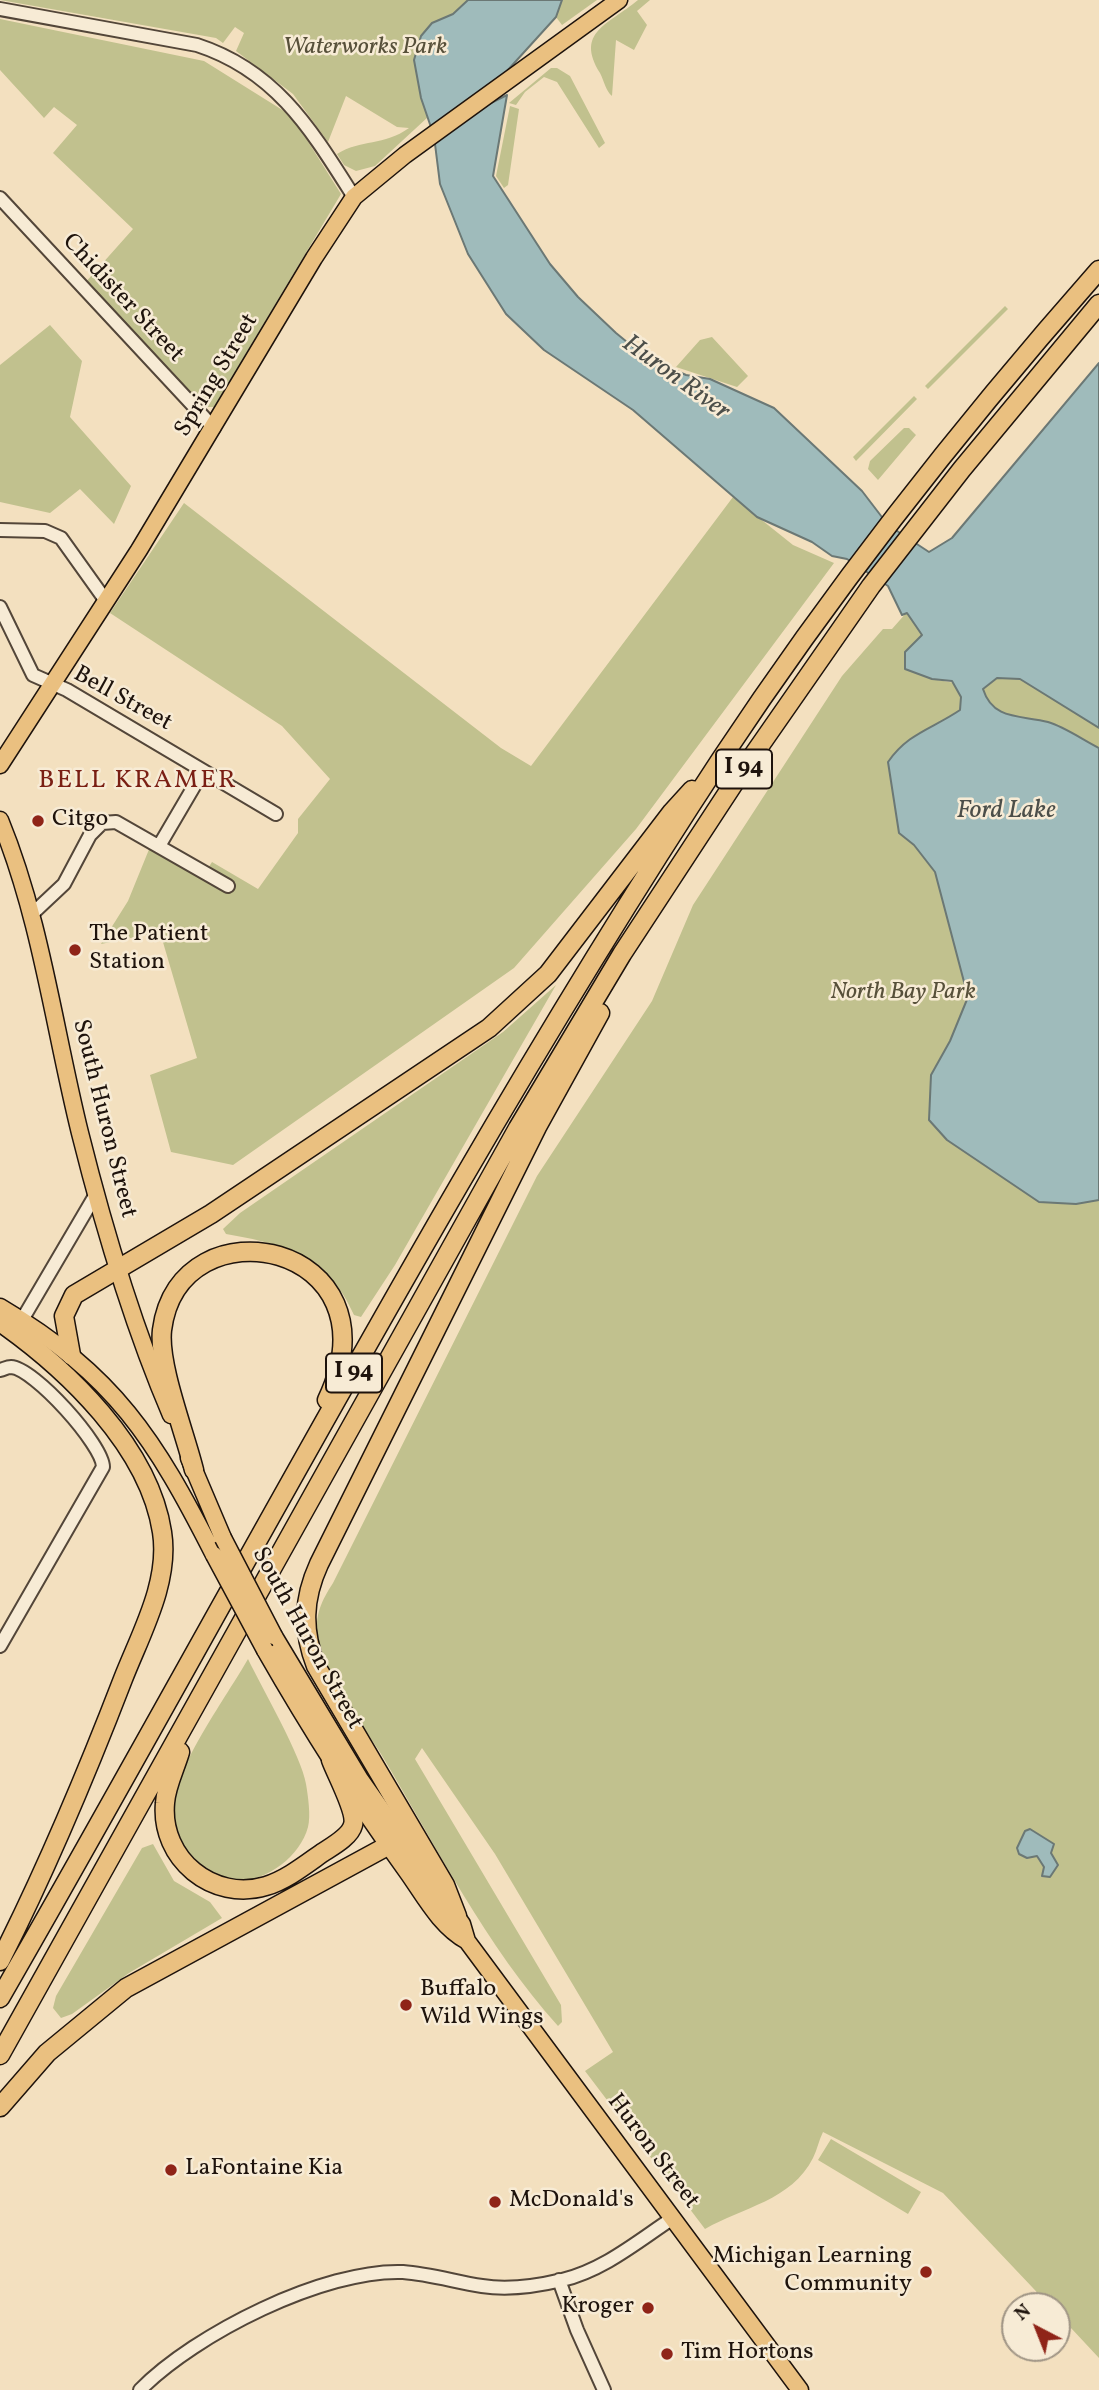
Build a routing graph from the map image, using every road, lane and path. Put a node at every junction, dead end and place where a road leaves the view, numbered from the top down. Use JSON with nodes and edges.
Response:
{"nodes":[{"id":1,"x":619,"y":0,"type":"edge"},
{"id":2,"x":0,"y":9,"type":"edge"},
{"id":3,"x":354,"y":197,"type":"junction"},
{"id":4,"x":0,"y":198,"type":"edge"},
{"id":5,"x":1099,"y":270,"type":"edge"},
{"id":6,"x":1099,"y":304,"type":"edge"},
{"id":7,"x":214,"y":428,"type":"junction"},
{"id":8,"x":0,"y":530,"type":"edge"},
{"id":9,"x":106,"y":601,"type":"junction"},
{"id":10,"x":0,"y":607,"type":"edge"},
{"id":11,"x":53,"y":685,"type":"junction"},
{"id":12,"x":723,"y":757,"type":"junction"},
{"id":13,"x":0,"y":765,"type":"edge"},
{"id":14,"x":204,"y":771,"type":"junction"},
{"id":15,"x":276,"y":814,"type":"dead end"},
{"id":16,"x":0,"y":820,"type":"edge"},
{"id":17,"x":159,"y":846,"type":"junction"},
{"id":18,"x":228,"y":886,"type":"dead end"},
{"id":19,"x":31,"y":915,"type":"junction"},
{"id":20,"x":622,"y":954,"type":"junction"},
{"id":21,"x":96,"y":1194,"type":"junction"},
{"id":22,"x":118,"y":1269,"type":"junction"},
{"id":23,"x":0,"y":1307,"type":"edge"},
{"id":24,"x":22,"y":1320,"type":"junction"},
{"id":25,"x":0,"y":1322,"type":"edge"},
{"id":26,"x":71,"y":1354,"type":"junction"},
{"id":27,"x":0,"y":1370,"type":"edge"},
{"id":28,"x":309,"y":1453,"type":"junction"},
{"id":29,"x":194,"y":1470,"type":"junction"},
{"id":30,"x":0,"y":1646,"type":"edge"},
{"id":31,"x":191,"y":1715,"type":"junction"},
{"id":32,"x":331,"y":1760,"type":"junction"},
{"id":33,"x":396,"y":1842,"type":"junction"},
{"id":34,"x":457,"y":1916,"type":"junction"},
{"id":35,"x":467,"y":1941,"type":"junction"},
{"id":36,"x":0,"y":1961,"type":"edge"},
{"id":37,"x":0,"y":1998,"type":"edge"},
{"id":38,"x":0,"y":2055,"type":"edge"},
{"id":39,"x":0,"y":2107,"type":"edge"},
{"id":40,"x":673,"y":2218,"type":"junction"},
{"id":41,"x":559,"y":2280,"type":"junction"},
{"id":42,"x":140,"y":2390,"type":"edge"},
{"id":43,"x":604,"y":2390,"type":"edge"},
{"id":44,"x":800,"y":2390,"type":"edge"}],
"edges":[{"from":1,"to":3,"type":"main road","name":"Spring Street"},
{"from":2,"to":3,"type":"street"},
{"from":3,"to":7,"type":"main road","name":"Spring Street"},
{"from":4,"to":7,"type":"street","name":"Chidister Street"},
{"from":5,"to":12,"type":"highway","number":"I 94"},
{"from":6,"to":20,"type":"highway","number":"I 94"},
{"from":7,"to":9,"type":"main road","name":"Spring Street"},
{"from":8,"to":9,"type":"street"},
{"from":9,"to":11,"type":"main road","name":"Spring Street"},
{"from":10,"to":11,"type":"street","name":"Bell Street"},
{"from":11,"to":13,"type":"main road","name":"Spring Street"},
{"from":11,"to":14,"type":"street","name":"Bell Street"},
{"from":12,"to":22,"type":"highway"},
{"from":12,"to":28,"type":"highway","number":"I 94"},
{"from":14,"to":15,"type":"street","name":"Bell Street"},
{"from":14,"to":17,"type":"street"},
{"from":16,"to":19,"type":"main road","name":"South Huron Street"},
{"from":17,"to":18,"type":"street"},
{"from":17,"to":19,"type":"street"},
{"from":19,"to":21,"type":"main road","name":"South Huron Street"},
{"from":20,"to":31,"type":"highway","number":"I 94"},
{"from":20,"to":34,"type":"highway"},
{"from":21,"to":22,"type":"main road","name":"South Huron Street"},
{"from":21,"to":24,"type":"street"},
{"from":22,"to":26,"type":"highway"},
{"from":22,"to":29,"type":"main road","name":"South Huron Street"},
{"from":23,"to":24,"type":"main road","name":"South Huron Street"},
{"from":24,"to":26,"type":"main road","name":"South Huron Street"},
{"from":25,"to":36,"type":"highway"},
{"from":26,"to":32,"type":"main road","name":"South Huron Street","bridge":true},
{"from":27,"to":30,"type":"street"},
{"from":28,"to":29,"type":"highway"},
{"from":28,"to":37,"type":"highway","number":"I 94"},
{"from":29,"to":33,"type":"main road","name":"South Huron Street","bridge":true},
{"from":31,"to":32,"type":"highway"},
{"from":31,"to":38,"type":"highway","number":"I 94"},
{"from":32,"to":33,"type":"main road","name":"South Huron Street"},
{"from":33,"to":34,"type":"main road","name":"South Huron Street"},
{"from":33,"to":35,"type":"main road","name":"South Huron Street"},
{"from":33,"to":39,"type":"highway"},
{"from":34,"to":35,"type":"main road","name":"South Huron Street"},
{"from":35,"to":40,"type":"main road","name":"Huron Street"},
{"from":40,"to":41,"type":"street"},
{"from":40,"to":44,"type":"main road","name":"Huron Street"},
{"from":41,"to":42,"type":"street"},
{"from":41,"to":43,"type":"street"}]}
